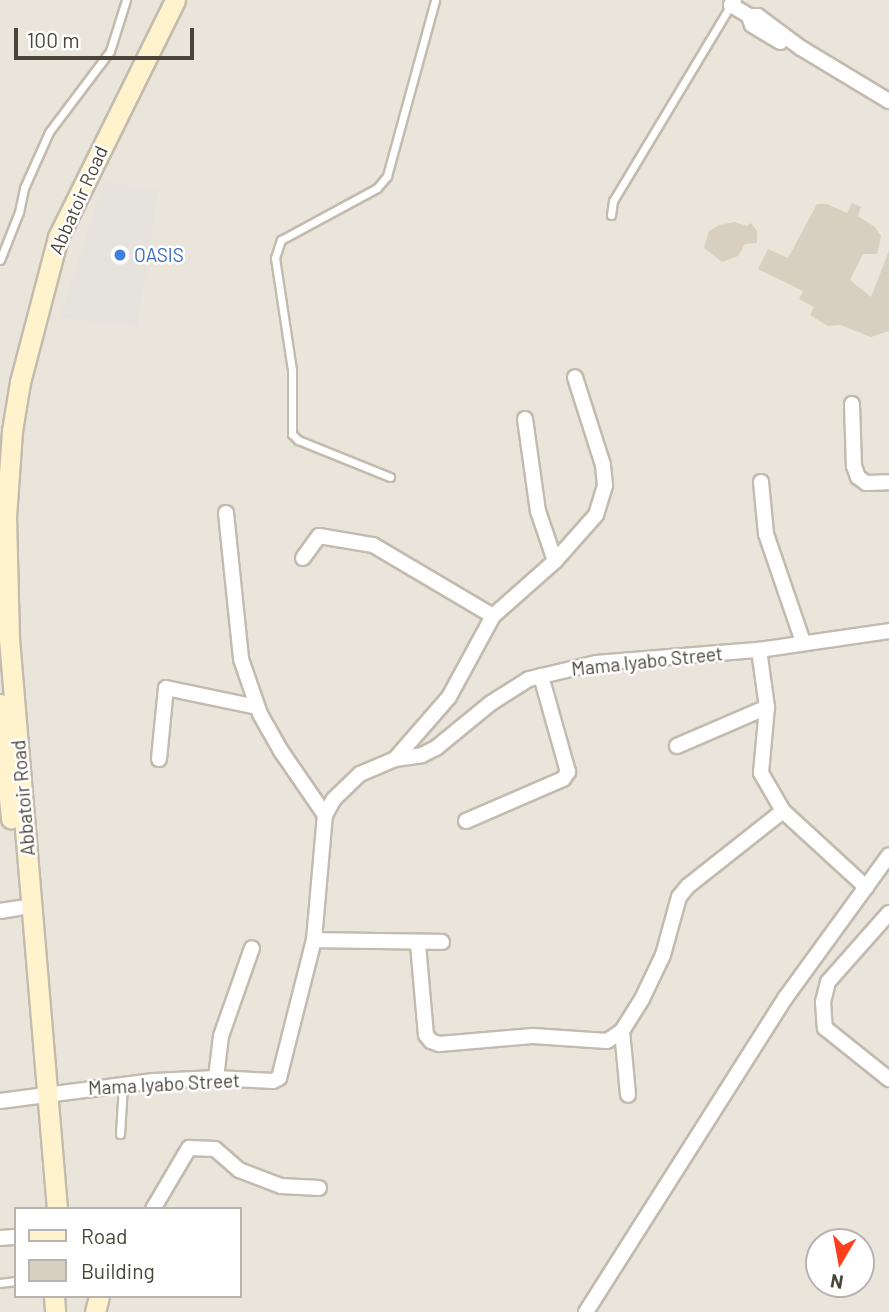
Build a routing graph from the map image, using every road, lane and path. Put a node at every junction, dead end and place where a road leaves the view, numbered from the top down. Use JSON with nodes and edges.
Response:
{"nodes":[{"id":1,"x":126,"y":0,"type":"edge"},
{"id":2,"x":161,"y":0,"type":"edge"},
{"id":3,"x":174,"y":0,"type":"edge"},
{"id":4,"x":435,"y":0,"type":"edge"},
{"id":5,"x":733,"y":2,"type":"edge"},
{"id":6,"x":889,"y":100,"type":"edge"},
{"id":7,"x":611,"y":215,"type":"dead end"},
{"id":8,"x":0,"y":260,"type":"edge"},
{"id":9,"x":575,"y":377,"type":"dead end"},
{"id":10,"x":852,"y":404,"type":"dead end"},
{"id":11,"x":525,"y":419,"type":"dead end"},
{"id":12,"x":0,"y":424,"type":"edge"},
{"id":13,"x":390,"y":477,"type":"dead end"},
{"id":14,"x":761,"y":482,"type":"dead end"},
{"id":15,"x":889,"y":482,"type":"edge"},
{"id":16,"x":226,"y":513,"type":"dead end"},
{"id":17,"x":303,"y":558,"type":"dead end"},
{"id":18,"x":555,"y":561,"type":"junction"},
{"id":19,"x":493,"y":616,"type":"junction"},
{"id":20,"x":889,"y":631,"type":"edge"},
{"id":21,"x":803,"y":642,"type":"junction"},
{"id":22,"x":759,"y":650,"type":"junction"},
{"id":23,"x":541,"y":676,"type":"junction"},
{"id":24,"x":0,"y":704,"type":"edge"},
{"id":25,"x":257,"y":707,"type":"junction"},
{"id":26,"x":767,"y":707,"type":"junction"},
{"id":27,"x":677,"y":746,"type":"dead end"},
{"id":28,"x":159,"y":759,"type":"dead end"},
{"id":29,"x":395,"y":759,"type":"junction"},
{"id":30,"x":783,"y":811,"type":"junction"},
{"id":31,"x":325,"y":815,"type":"junction"},
{"id":32,"x":466,"y":821,"type":"dead end"},
{"id":33,"x":889,"y":855,"type":"edge"},
{"id":34,"x":866,"y":887,"type":"junction"},
{"id":35,"x":20,"y":908,"type":"junction"},
{"id":36,"x":0,"y":911,"type":"edge"},
{"id":37,"x":889,"y":913,"type":"edge"},
{"id":38,"x":314,"y":940,"type":"junction"},
{"id":39,"x":442,"y":942,"type":"dead end"},
{"id":40,"x":418,"y":944,"type":"junction"},
{"id":41,"x":251,"y":948,"type":"dead end"},
{"id":42,"x":622,"y":1031,"type":"junction"},
{"id":43,"x":216,"y":1078,"type":"junction"},
{"id":44,"x":889,"y":1079,"type":"edge"},
{"id":45,"x":124,"y":1084,"type":"junction"},
{"id":46,"x":42,"y":1093,"type":"junction"},
{"id":47,"x":628,"y":1095,"type":"dead end"},
{"id":48,"x":0,"y":1101,"type":"edge"},
{"id":49,"x":120,"y":1134,"type":"dead end"},
{"id":50,"x":319,"y":1188,"type":"dead end"},
{"id":51,"x":47,"y":1207,"type":"edge"},
{"id":52,"x":57,"y":1207,"type":"edge"},
{"id":53,"x":154,"y":1207,"type":"edge"},
{"id":54,"x":586,"y":1312,"type":"edge"}],
"edges":[{"from":1,"to":8,"type":"lane"},
{"from":2,"to":12,"type":"street","name":"Abbatoir Road"},
{"from":3,"to":46,"type":"street","name":"Abbatoir Road"},
{"from":4,"to":13,"type":"lane"},
{"from":5,"to":6,"type":"street"},
{"from":5,"to":7,"type":"lane"},
{"from":9,"to":18,"type":"street"},
{"from":10,"to":15,"type":"street"},
{"from":11,"to":18,"type":"street"},
{"from":14,"to":21,"type":"street"},
{"from":16,"to":25,"type":"street"},
{"from":17,"to":19,"type":"street"},
{"from":18,"to":19,"type":"street"},
{"from":19,"to":29,"type":"street"},
{"from":20,"to":21,"type":"street","name":"Mama Iyabo Street"},
{"from":21,"to":22,"type":"street","name":"Mama Iyabo Street"},
{"from":22,"to":23,"type":"street","name":"Mama Iyabo Street"},
{"from":22,"to":26,"type":"street"},
{"from":23,"to":29,"type":"street","name":"Mama Iyabo Street"},
{"from":23,"to":32,"type":"street"},
{"from":24,"to":35,"type":"street","name":"Abbatoir Road"},
{"from":25,"to":28,"type":"street"},
{"from":25,"to":31,"type":"street"},
{"from":26,"to":27,"type":"street"},
{"from":26,"to":30,"type":"street"},
{"from":29,"to":31,"type":"street","name":"Mama Iyabo Street"},
{"from":30,"to":34,"type":"street"},
{"from":30,"to":42,"type":"street"},
{"from":31,"to":38,"type":"street","name":"Mama Iyabo Street"},
{"from":33,"to":34,"type":"street"},
{"from":34,"to":54,"type":"street"},
{"from":35,"to":36,"type":"street"},
{"from":35,"to":46,"type":"street","name":"Abbatoir Road"},
{"from":37,"to":44,"type":"street"},
{"from":38,"to":40,"type":"street"},
{"from":38,"to":43,"type":"street","name":"Mama Iyabo Street"},
{"from":39,"to":40,"type":"street"},
{"from":40,"to":42,"type":"street"},
{"from":41,"to":43,"type":"street"},
{"from":42,"to":47,"type":"street"},
{"from":43,"to":45,"type":"street","name":"Mama Iyabo Street"},
{"from":45,"to":46,"type":"street","name":"Mama Iyabo Street"},
{"from":45,"to":49,"type":"lane"},
{"from":46,"to":48,"type":"street","name":"Mama Iyabo Street"},
{"from":46,"to":51,"type":"street","name":"Abbatoir Road"},
{"from":46,"to":52,"type":"street","name":"Abbatoir Road"},
{"from":50,"to":53,"type":"street"}]}
